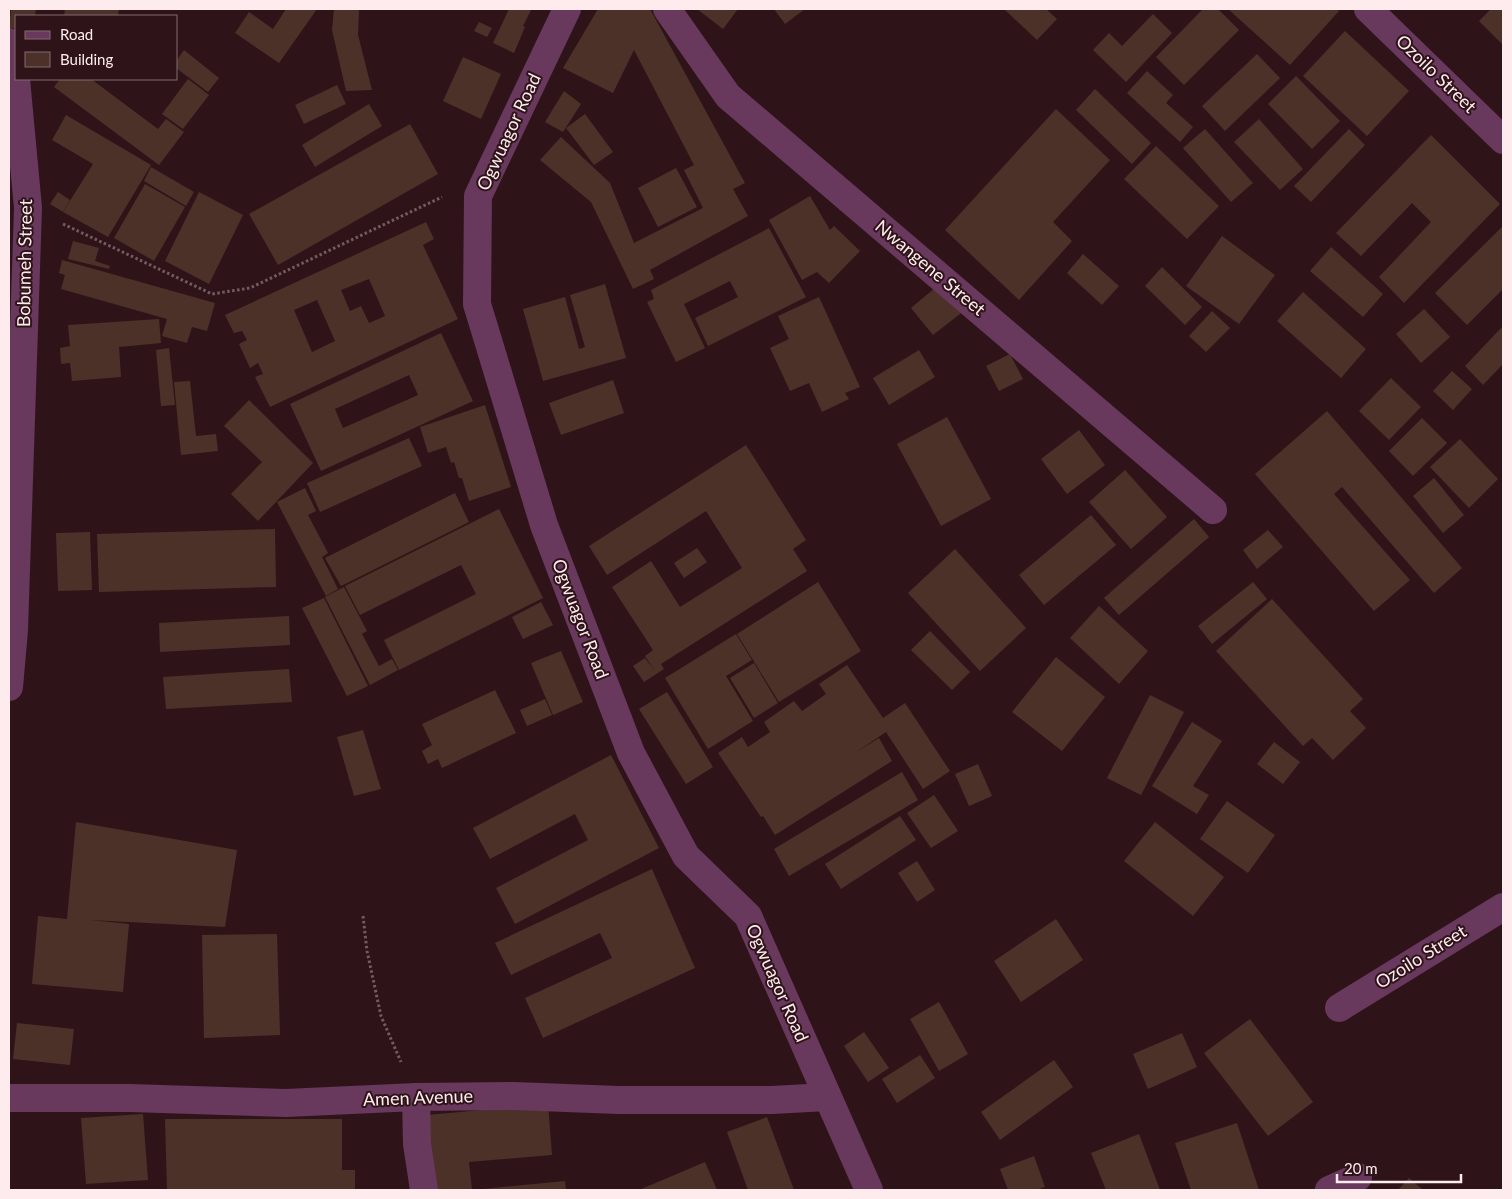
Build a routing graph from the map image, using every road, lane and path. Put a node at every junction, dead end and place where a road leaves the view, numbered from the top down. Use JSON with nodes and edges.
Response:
{"nodes":[{"id":1,"x":566,"y":9,"type":"edge"},
{"id":2,"x":666,"y":9,"type":"edge"},
{"id":3,"x":1368,"y":9,"type":"edge"},
{"id":4,"x":9,"y":42,"type":"edge"},
{"id":5,"x":15,"y":64,"type":"edge"},
{"id":6,"x":16,"y":80,"type":"edge"},
{"id":7,"x":1503,"y":140,"type":"edge"},
{"id":8,"x":478,"y":196,"type":"junction"},
{"id":9,"x":28,"y":208,"type":"junction"},
{"id":10,"x":1213,"y":510,"type":"dead end"},
{"id":11,"x":9,"y":687,"type":"edge"},
{"id":12,"x":1503,"y":906,"type":"edge"},
{"id":13,"x":363,"y":916,"type":"dead end"},
{"id":14,"x":1339,"y":1008,"type":"dead end"},
{"id":15,"x":416,"y":1097,"type":"junction"},
{"id":16,"x":9,"y":1098,"type":"edge"},
{"id":17,"x":827,"y":1098,"type":"junction"},
{"id":18,"x":1358,"y":1177,"type":"dead end"},
{"id":19,"x":424,"y":1190,"type":"edge"},
{"id":20,"x":869,"y":1190,"type":"edge"},
{"id":21,"x":1329,"y":1190,"type":"edge"}],
"edges":[{"from":1,"to":8,"type":"street","name":"Ogwuagor Road"},
{"from":2,"to":10,"type":"street","name":"Nwangene Street"},
{"from":3,"to":7,"type":"street","name":"Ozoilo Street"},
{"from":4,"to":5,"type":"street","name":"Bobumeh Street"},
{"from":6,"to":9,"type":"street","name":"Bobumeh Street"},
{"from":8,"to":9,"type":"path"},
{"from":8,"to":17,"type":"street","name":"Ogwuagor Road"},
{"from":9,"to":11,"type":"street","name":"Bobumeh Street"},
{"from":12,"to":14,"type":"street","name":"Ozoilo Street"},
{"from":13,"to":15,"type":"path"},
{"from":15,"to":16,"type":"street","name":"Amen Avenue"},
{"from":15,"to":17,"type":"street","name":"Amen Avenue"},
{"from":15,"to":19,"type":"street"},
{"from":17,"to":20,"type":"street","name":"Ogwuagor Road"},
{"from":18,"to":21,"type":"street"}]}
